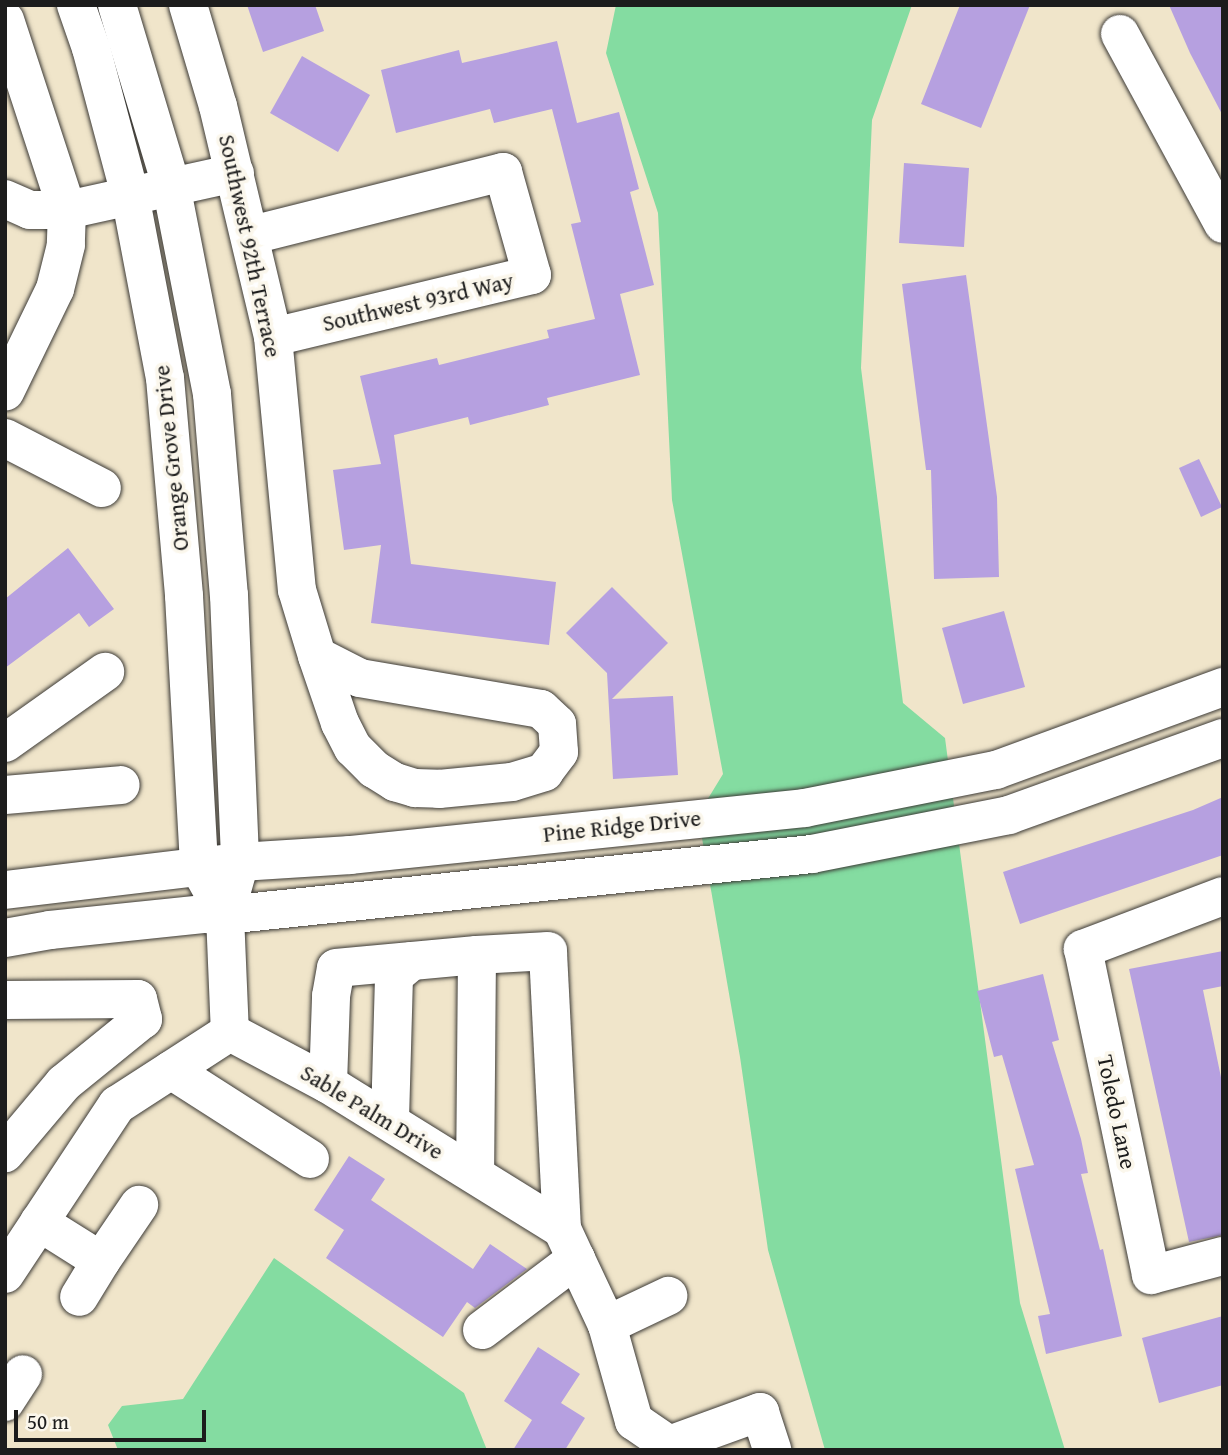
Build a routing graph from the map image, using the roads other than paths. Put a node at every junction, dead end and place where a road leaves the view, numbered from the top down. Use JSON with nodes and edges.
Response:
{"nodes":[{"id":1,"x":76,"y":5,"type":"edge"},
{"id":2,"x":117,"y":5,"type":"edge"},
{"id":3,"x":188,"y":5,"type":"edge"},
{"id":4,"x":5,"y":20,"type":"edge"},
{"id":5,"x":1120,"y":34,"type":"dead end"},
{"id":6,"x":235,"y":173,"type":"junction"},
{"id":7,"x":171,"y":185,"type":"junction"},
{"id":8,"x":130,"y":195,"type":"junction"},
{"id":9,"x":5,"y":199,"type":"edge"},
{"id":10,"x":67,"y":210,"type":"junction"},
{"id":11,"x":1223,"y":224,"type":"edge"},
{"id":12,"x":252,"y":236,"type":"junction"},
{"id":13,"x":273,"y":337,"type":"junction"},
{"id":14,"x":5,"y":392,"type":"edge"},
{"id":15,"x":5,"y":438,"type":"edge"},
{"id":16,"x":102,"y":488,"type":"dead end"},
{"id":17,"x":317,"y":656,"type":"junction"},
{"id":18,"x":105,"y":672,"type":"dead end"},
{"id":19,"x":1223,"y":687,"type":"edge"},
{"id":20,"x":1223,"y":738,"type":"edge"},
{"id":21,"x":5,"y":743,"type":"edge"},
{"id":22,"x":121,"y":785,"type":"dead end"},
{"id":23,"x":5,"y":795,"type":"edge"},
{"id":24,"x":240,"y":862,"type":"junction"},
{"id":25,"x":199,"y":867,"type":"junction"},
{"id":26,"x":5,"y":890,"type":"edge"},
{"id":27,"x":1223,"y":896,"type":"edge"},
{"id":28,"x":225,"y":915,"type":"junction"},
{"id":29,"x":5,"y":938,"type":"edge"},
{"id":30,"x":477,"y":955,"type":"junction"},
{"id":31,"x":412,"y":961,"type":"junction"},
{"id":32,"x":5,"y":1000,"type":"edge"},
{"id":33,"x":230,"y":1032,"type":"junction"},
{"id":34,"x":171,"y":1070,"type":"junction"},
{"id":35,"x":328,"y":1084,"type":"junction"},
{"id":36,"x":390,"y":1120,"type":"junction"},
{"id":37,"x":5,"y":1153,"type":"edge"},
{"id":38,"x":310,"y":1159,"type":"dead end"},
{"id":39,"x":475,"y":1174,"type":"junction"},
{"id":40,"x":139,"y":1205,"type":"dead end"},
{"id":41,"x":40,"y":1222,"type":"junction"},
{"id":42,"x":569,"y":1244,"type":"junction"},
{"id":43,"x":1223,"y":1256,"type":"edge"},
{"id":44,"x":101,"y":1261,"type":"junction"},
{"id":45,"x":5,"y":1274,"type":"edge"},
{"id":46,"x":668,"y":1296,"type":"dead end"},
{"id":47,"x":79,"y":1297,"type":"dead end"},
{"id":48,"x":607,"y":1325,"type":"junction"},
{"id":49,"x":482,"y":1330,"type":"dead end"},
{"id":50,"x":772,"y":1450,"type":"edge"}],
"edges":[{"from":1,"to":8,"type":"street","name":"Orange Grove Drive"},
{"from":2,"to":7,"type":"street","name":"Orange Grove Drive"},
{"from":3,"to":6,"type":"street","name":"Southwest 92th Terrace"},
{"from":4,"to":10,"type":"street"},
{"from":5,"to":11,"type":"street"},
{"from":6,"to":7,"type":"street"},
{"from":6,"to":12,"type":"street","name":"Southwest 92th Terrace"},
{"from":7,"to":8,"type":"street"},
{"from":7,"to":24,"type":"street","name":"Orange Grove Drive"},
{"from":8,"to":10,"type":"street"},
{"from":8,"to":25,"type":"street","name":"Orange Grove Drive"},
{"from":9,"to":10,"type":"street"},
{"from":10,"to":14,"type":"street"},
{"from":12,"to":13,"type":"street","name":"Southwest 92th Terrace"},
{"from":12,"to":13,"type":"street","name":"Southwest 93rd Way"},
{"from":13,"to":17,"type":"street","name":"Southwest 92th Terrace"},
{"from":15,"to":16,"type":"street"},
{"from":17,"to":17,"type":"street","name":"Southwest 92th Terrace"},
{"from":18,"to":21,"type":"street"},
{"from":19,"to":24,"type":"street","name":"Pine Ridge Drive"},
{"from":20,"to":28,"type":"street","name":"Pine Ridge Drive"},
{"from":22,"to":23,"type":"street"},
{"from":24,"to":25,"type":"street","name":"Pine Ridge Drive"},
{"from":24,"to":28,"type":"street","name":"Orange Grove Drive"},
{"from":25,"to":26,"type":"street","name":"Pine Ridge Drive"},
{"from":25,"to":28,"type":"street","name":"Orange Grove Drive"},
{"from":27,"to":43,"type":"street","name":"Toledo Lane"},
{"from":28,"to":29,"type":"street","name":"Pine Ridge Drive"},
{"from":28,"to":33,"type":"street"},
{"from":30,"to":31,"type":"street"},
{"from":30,"to":39,"type":"street"},
{"from":30,"to":42,"type":"street"},
{"from":31,"to":35,"type":"street"},
{"from":31,"to":36,"type":"street"},
{"from":32,"to":37,"type":"street"},
{"from":33,"to":34,"type":"street"},
{"from":33,"to":35,"type":"street","name":"Sable Palm Drive"},
{"from":34,"to":38,"type":"street"},
{"from":34,"to":41,"type":"street"},
{"from":35,"to":36,"type":"street","name":"Sable Palm Drive"},
{"from":36,"to":39,"type":"street","name":"Sable Palm Drive"},
{"from":39,"to":42,"type":"street","name":"Sable Palm Drive"},
{"from":40,"to":44,"type":"street"},
{"from":41,"to":44,"type":"street"},
{"from":41,"to":45,"type":"street"},
{"from":42,"to":48,"type":"street"},
{"from":42,"to":49,"type":"street"},
{"from":44,"to":47,"type":"street"},
{"from":46,"to":48,"type":"street"},
{"from":48,"to":50,"type":"street"}]}
